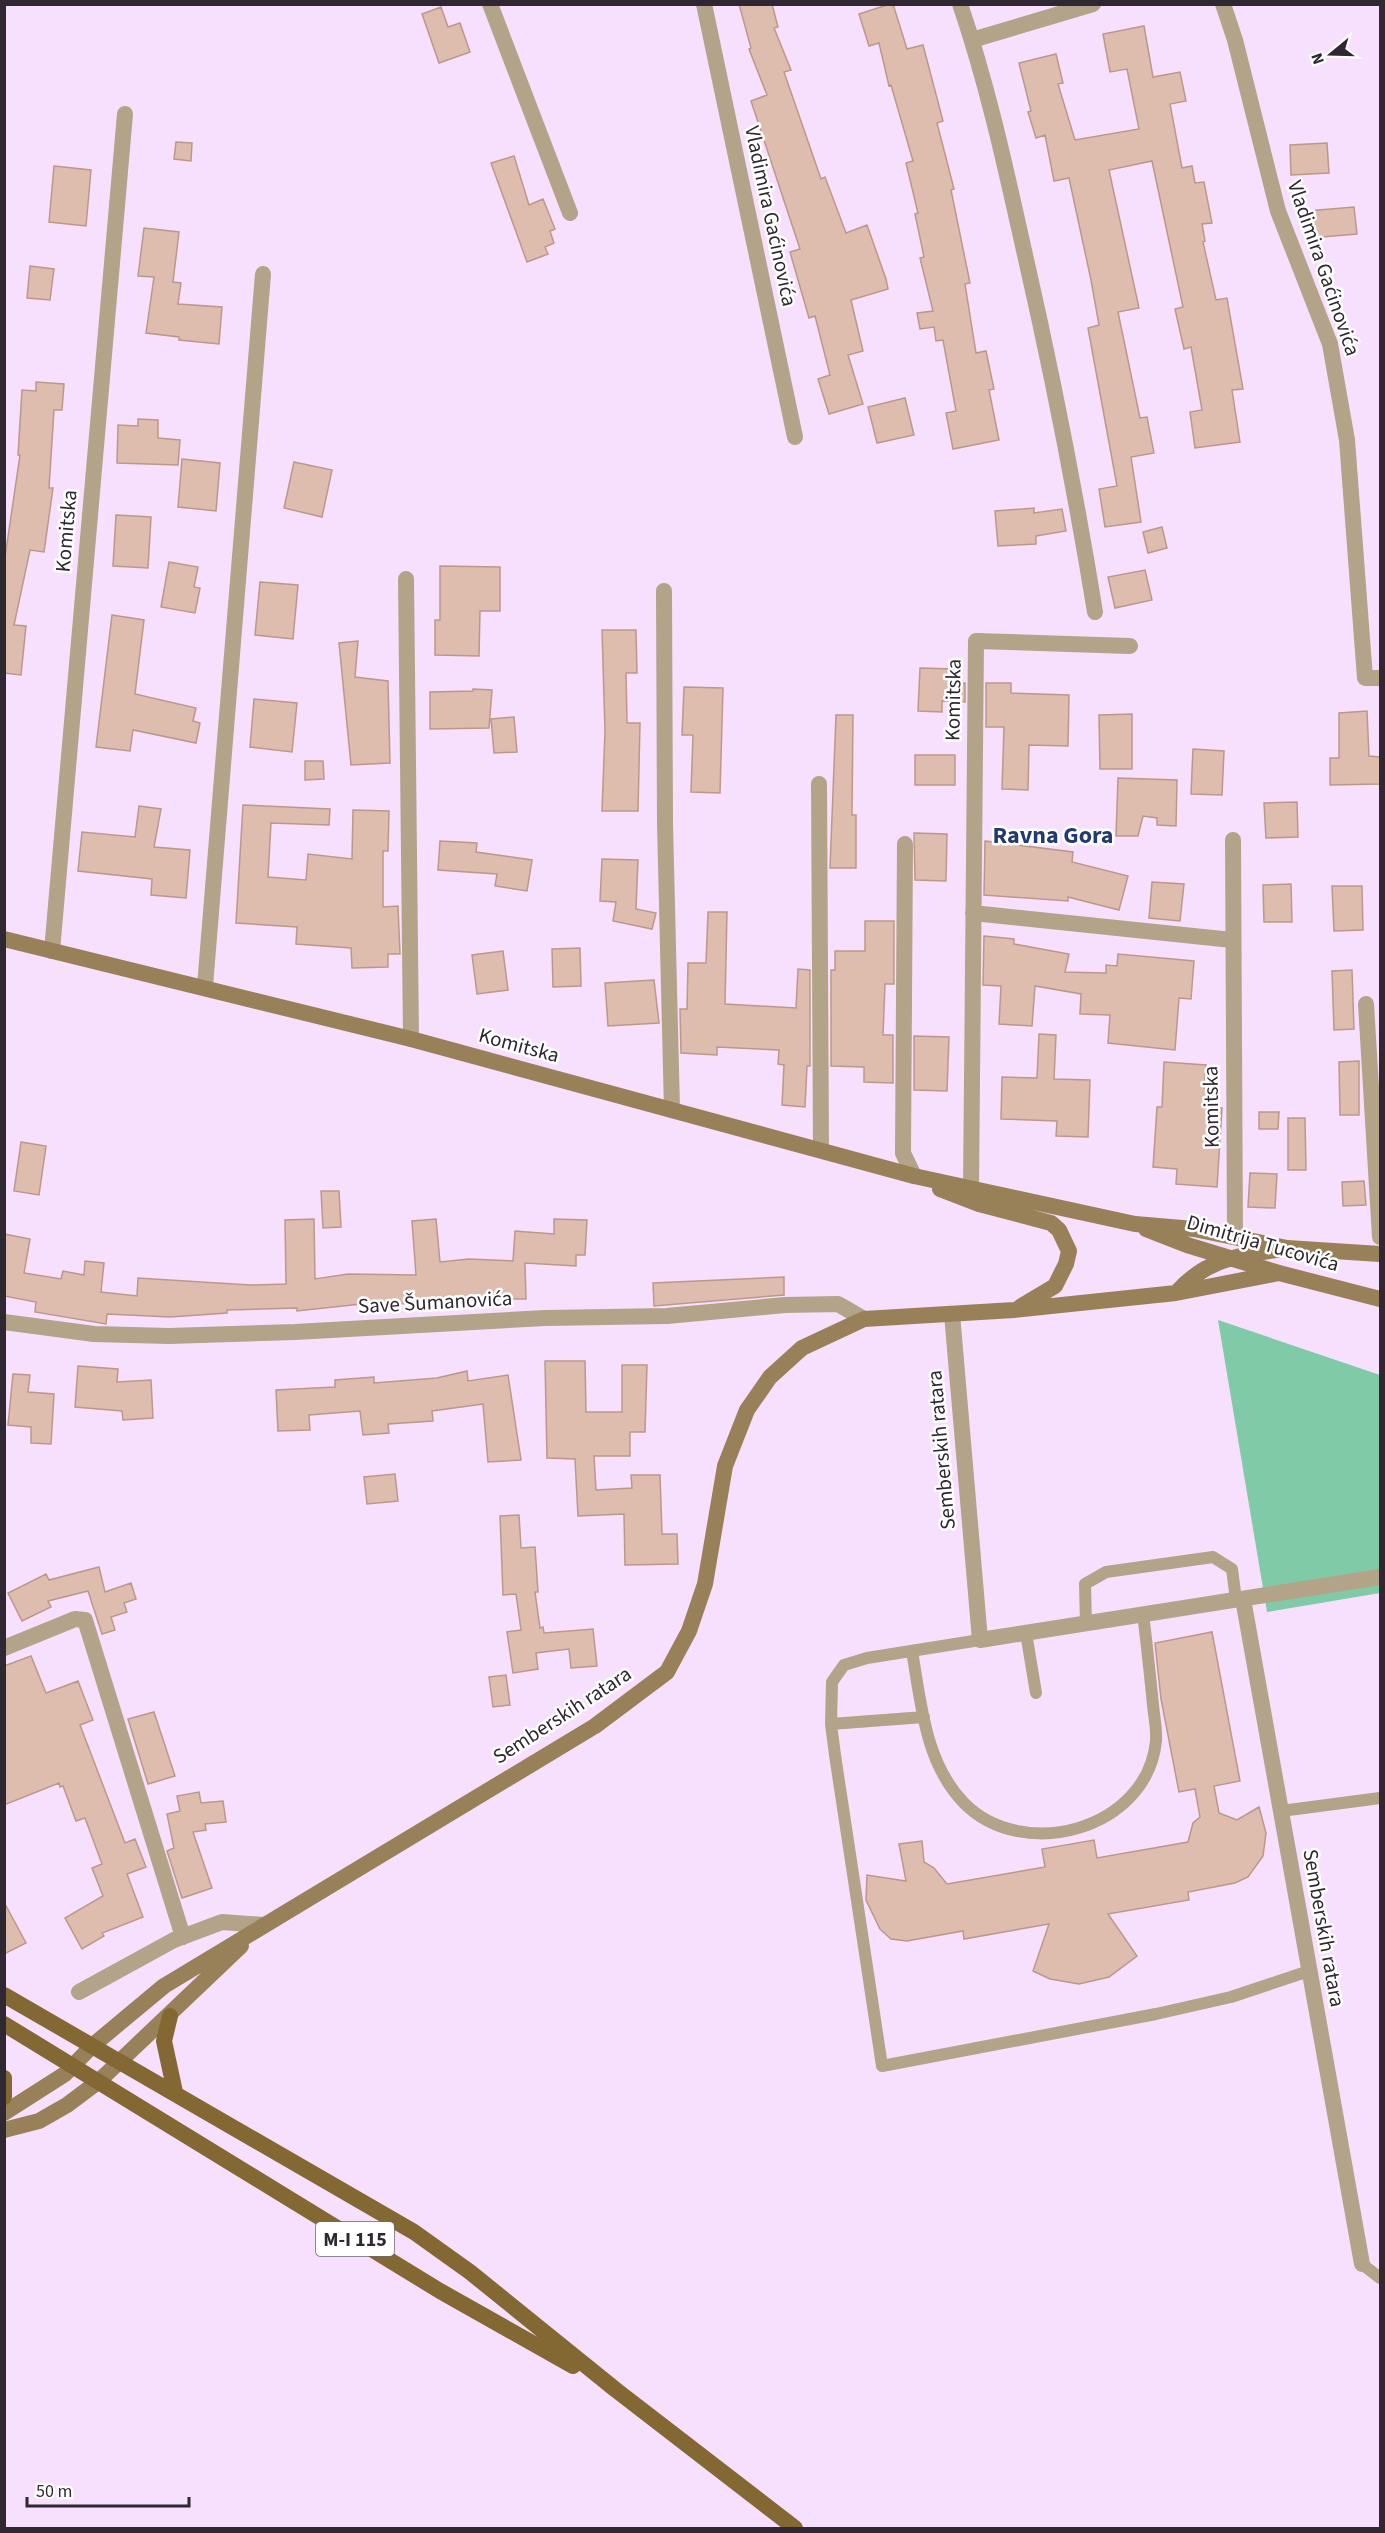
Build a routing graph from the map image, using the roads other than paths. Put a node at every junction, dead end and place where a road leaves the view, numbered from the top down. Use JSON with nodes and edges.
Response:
{"nodes":[{"id":1,"x":490,"y":4,"type":"edge"},
{"id":2,"x":704,"y":4,"type":"edge"},
{"id":3,"x":960,"y":4,"type":"edge"},
{"id":4,"x":1093,"y":4,"type":"edge"},
{"id":5,"x":1224,"y":4,"type":"edge"},
{"id":6,"x":972,"y":40,"type":"junction"},
{"id":7,"x":125,"y":114,"type":"dead end"},
{"id":8,"x":570,"y":213,"type":"dead end"},
{"id":9,"x":262,"y":274,"type":"dead end"},
{"id":10,"x":795,"y":437,"type":"dead end"},
{"id":11,"x":406,"y":579,"type":"dead end"},
{"id":12,"x":664,"y":591,"type":"dead end"},
{"id":13,"x":1095,"y":612,"type":"dead end"},
{"id":14,"x":1130,"y":646,"type":"dead end"},
{"id":15,"x":1380,"y":678,"type":"edge"},
{"id":16,"x":819,"y":784,"type":"dead end"},
{"id":17,"x":1233,"y":840,"type":"dead end"},
{"id":18,"x":905,"y":844,"type":"dead end"},
{"id":19,"x":973,"y":913,"type":"junction"},
{"id":20,"x":4,"y":939,"type":"edge"},
{"id":21,"x":1232,"y":940,"type":"junction"},
{"id":22,"x":51,"y":951,"type":"junction"},
{"id":23,"x":205,"y":986,"type":"junction"},
{"id":24,"x":1366,"y":1004,"type":"dead end"},
{"id":25,"x":411,"y":1039,"type":"junction"},
{"id":26,"x":672,"y":1110,"type":"junction"},
{"id":27,"x":821,"y":1149,"type":"junction"},
{"id":28,"x":914,"y":1176,"type":"junction"},
{"id":29,"x":971,"y":1188,"type":"junction"},
{"id":30,"x":1135,"y":1224,"type":"junction"},
{"id":31,"x":1235,"y":1237,"type":"junction"},
{"id":32,"x":1380,"y":1237,"type":"edge"},
{"id":33,"x":1287,"y":1248,"type":"junction"},
{"id":34,"x":1380,"y":1254,"type":"edge"},
{"id":35,"x":1231,"y":1258,"type":"junction"},
{"id":36,"x":1279,"y":1273,"type":"junction"},
{"id":37,"x":1176,"y":1293,"type":"junction"},
{"id":38,"x":1380,"y":1299,"type":"edge"},
{"id":39,"x":1014,"y":1310,"type":"junction"},
{"id":40,"x":952,"y":1314,"type":"junction"},
{"id":41,"x":864,"y":1319,"type":"junction"},
{"id":42,"x":4,"y":1322,"type":"edge"},
{"id":43,"x":1380,"y":1577,"type":"edge"},
{"id":44,"x":1239,"y":1599,"type":"junction"},
{"id":45,"x":1143,"y":1614,"type":"junction"},
{"id":46,"x":1086,"y":1624,"type":"junction"},
{"id":47,"x":1026,"y":1633,"type":"junction"},
{"id":48,"x":980,"y":1640,"type":"junction"},
{"id":49,"x":4,"y":1648,"type":"edge"},
{"id":50,"x":912,"y":1651,"type":"junction"},
{"id":51,"x":1036,"y":1693,"type":"dead end"},
{"id":52,"x":924,"y":1717,"type":"junction"},
{"id":53,"x":831,"y":1724,"type":"junction"},
{"id":54,"x":1380,"y":1798,"type":"edge"},
{"id":55,"x":1281,"y":1811,"type":"junction"},
{"id":56,"x":264,"y":1925,"type":"junction"},
{"id":57,"x":183,"y":1937,"type":"junction"},
{"id":58,"x":1309,"y":1971,"type":"junction"},
{"id":59,"x":79,"y":1992,"type":"dead end"},
{"id":60,"x":4,"y":1995,"type":"edge"},
{"id":61,"x":170,"y":2016,"type":"junction"},
{"id":62,"x":4,"y":2024,"type":"edge"},
{"id":63,"x":92,"y":2046,"type":"junction"},
{"id":64,"x":119,"y":2061,"type":"junction"},
{"id":65,"x":73,"y":2067,"type":"junction"},
{"id":66,"x":4,"y":2078,"type":"edge"},
{"id":67,"x":99,"y":2081,"type":"junction"},
{"id":68,"x":175,"y":2092,"type":"junction"},
{"id":69,"x":4,"y":2097,"type":"edge"},
{"id":70,"x":4,"y":2113,"type":"edge"},
{"id":71,"x":4,"y":2130,"type":"edge"},
{"id":72,"x":1362,"y":2264,"type":"joint"},
{"id":73,"x":1380,"y":2278,"type":"edge"},
{"id":74,"x":616,"y":2390,"type":"junction"},
{"id":75,"x":795,"y":2529,"type":"edge"}],
"edges":[{"from":1,"to":8,"type":"street"},
{"from":2,"to":10,"type":"street","name":"Vladimira Gaćinovića"},
{"from":3,"to":6,"type":"street"},
{"from":4,"to":6,"type":"street"},
{"from":5,"to":15,"type":"street","name":"Vladimira Gaćinovića"},
{"from":6,"to":13,"type":"street"},
{"from":7,"to":22,"type":"street","name":"Komitska"},
{"from":9,"to":23,"type":"street"},
{"from":11,"to":25,"type":"street"},
{"from":12,"to":26,"type":"street"},
{"from":14,"to":19,"type":"street","name":"Komitska"},
{"from":16,"to":27,"type":"street"},
{"from":17,"to":21,"type":"street","name":"Komitska"},
{"from":18,"to":28,"type":"street"},
{"from":19,"to":21,"type":"street"},
{"from":19,"to":29,"type":"street","name":"Komitska"},
{"from":20,"to":22,"type":"main road","name":"Komitska"},
{"from":21,"to":31,"type":"street","name":"Komitska"},
{"from":22,"to":23,"type":"main road","name":"Komitska"},
{"from":23,"to":25,"type":"main road","name":"Komitska"},
{"from":24,"to":32,"type":"street"},
{"from":25,"to":26,"type":"main road","name":"Komitska"},
{"from":26,"to":27,"type":"main road","name":"Komitska"},
{"from":27,"to":28,"type":"main road","name":"Komitska"},
{"from":28,"to":29,"type":"main road","name":"Komitska"},
{"from":28,"to":39,"type":"main road"},
{"from":29,"to":30,"type":"main road","name":"Komitska"},
{"from":30,"to":31,"type":"main road","name":"Komitska"},
{"from":30,"to":35,"type":"main road","name":"Dimitrija Tucovića"},
{"from":31,"to":33,"type":"main road","name":"Komitska"},
{"from":33,"to":34,"type":"main road","name":"Komitska"},
{"from":33,"to":35,"type":"main road"},
{"from":35,"to":36,"type":"main road","name":"Dimitrija Tucovića"},
{"from":35,"to":37,"type":"main road"},
{"from":36,"to":37,"type":"main road","name":"Semberskih ratara"},
{"from":36,"to":38,"type":"main road","name":"Dimitrija Tucovića"},
{"from":37,"to":39,"type":"main road","name":"Semberskih ratara"},
{"from":39,"to":40,"type":"main road","name":"Semberskih ratara"},
{"from":40,"to":41,"type":"main road","name":"Semberskih ratara"},
{"from":40,"to":48,"type":"street","name":"Semberskih ratara"},
{"from":41,"to":42,"type":"street","name":"Save Šumanovića"},
{"from":41,"to":56,"type":"main road","name":"Semberskih ratara"},
{"from":43,"to":44,"type":"street"},
{"from":44,"to":45,"type":"street"},
{"from":44,"to":46,"type":"lane"},
{"from":44,"to":55,"type":"street","name":"Semberskih ratara"},
{"from":45,"to":46,"type":"street"},
{"from":45,"to":52,"type":"lane"},
{"from":46,"to":47,"type":"street"},
{"from":47,"to":48,"type":"street"},
{"from":47,"to":51,"type":"lane"},
{"from":48,"to":50,"type":"lane"},
{"from":49,"to":57,"type":"street"},
{"from":50,"to":52,"type":"lane"},
{"from":50,"to":53,"type":"lane"},
{"from":52,"to":53,"type":"lane"},
{"from":53,"to":58,"type":"lane"},
{"from":54,"to":55,"type":"lane"},
{"from":55,"to":58,"type":"street","name":"Semberskih ratara"},
{"from":56,"to":57,"type":"street"},
{"from":56,"to":61,"type":"main road"},
{"from":56,"to":63,"type":"main road"},
{"from":57,"to":59,"type":"street"},
{"from":58,"to":72,"type":"street","name":"Semberskih ratara"},
{"from":60,"to":63,"type":"main road","number":"M-I 115"},
{"from":61,"to":64,"type":"main road"},
{"from":61,"to":68,"type":"main road"},
{"from":62,"to":65,"type":"main road","number":"M-I 115"},
{"from":63,"to":64,"type":"main road","number":"M-I 115"},
{"from":63,"to":65,"type":"main road"},
{"from":64,"to":67,"type":"main road"},
{"from":64,"to":68,"type":"main road","number":"M-I 115"},
{"from":65,"to":67,"type":"main road","number":"M-I 115"},
{"from":65,"to":70,"type":"main road"},
{"from":66,"to":69,"type":"main road"},
{"from":67,"to":71,"type":"main road"},
{"from":67,"to":74,"type":"main road","number":"M-I 115"},
{"from":68,"to":74,"type":"main road","number":"M-I 115"},
{"from":72,"to":73,"type":"lane"},
{"from":74,"to":75,"type":"main road","number":"M-I 115"}]}
